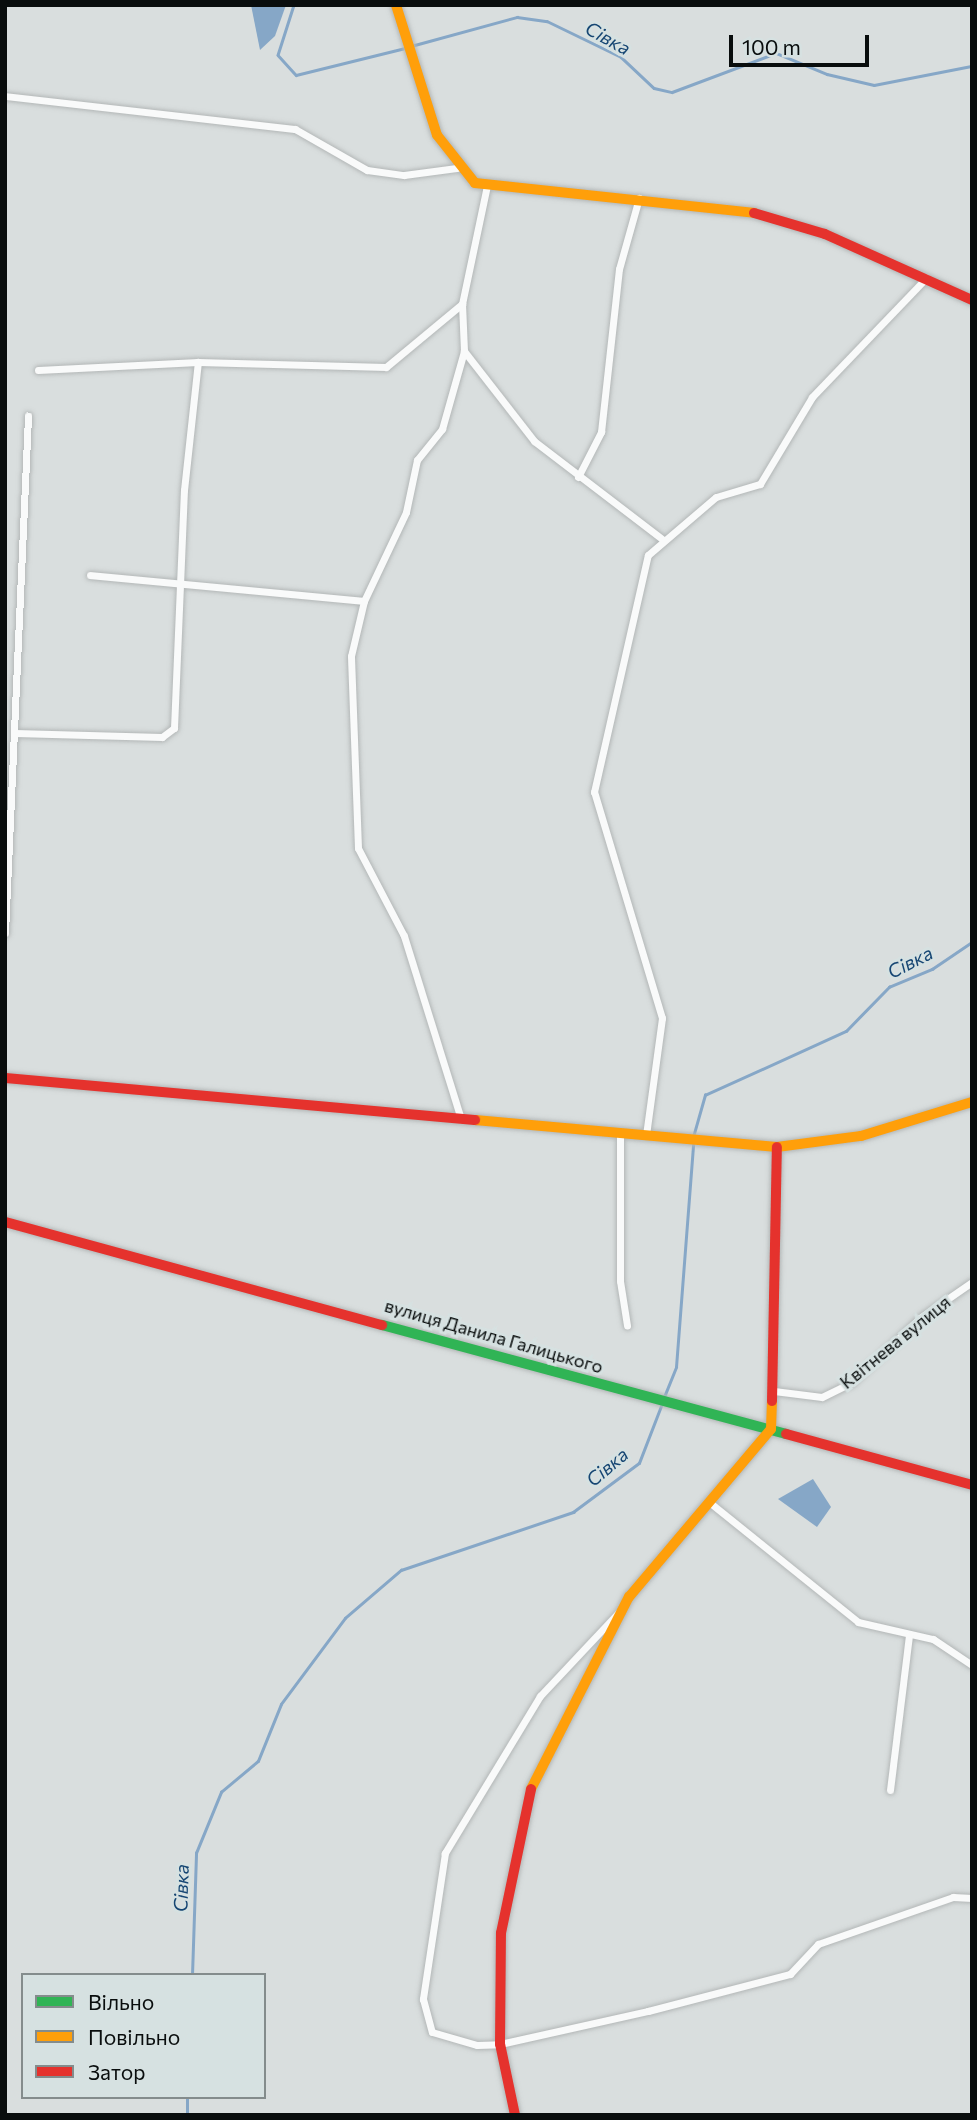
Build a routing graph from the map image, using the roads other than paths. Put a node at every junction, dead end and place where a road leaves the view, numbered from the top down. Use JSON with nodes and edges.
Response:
{"nodes":[{"id":1,"x":396,"y":5,"type":"edge"},
{"id":2,"x":5,"y":96,"type":"edge"},
{"id":3,"x":457,"y":168,"type":"junction"},
{"id":4,"x":487,"y":185,"type":"junction"},
{"id":5,"x":639,"y":198,"type":"junction"},
{"id":6,"x":926,"y":277,"type":"junction"},
{"id":7,"x":972,"y":300,"type":"edge"},
{"id":8,"x":462,"y":304,"type":"junction"},
{"id":9,"x":464,"y":351,"type":"junction"},
{"id":10,"x":198,"y":362,"type":"junction"},
{"id":11,"x":38,"y":370,"type":"dead end"},
{"id":12,"x":28,"y":416,"type":"dead end"},
{"id":13,"x":578,"y":477,"type":"junction"},
{"id":14,"x":661,"y":538,"type":"junction"},
{"id":15,"x":90,"y":575,"type":"dead end"},
{"id":16,"x":179,"y":583,"type":"junction"},
{"id":17,"x":364,"y":601,"type":"junction"},
{"id":18,"x":15,"y":733,"type":"junction"},
{"id":19,"x":5,"y":933,"type":"edge"},
{"id":20,"x":5,"y":1078,"type":"edge"},
{"id":21,"x":972,"y":1102,"type":"edge"},
{"id":22,"x":461,"y":1119,"type":"junction"},
{"id":23,"x":620,"y":1133,"type":"junction"},
{"id":24,"x":646,"y":1135,"type":"junction"},
{"id":25,"x":777,"y":1147,"type":"junction"},
{"id":26,"x":5,"y":1222,"type":"edge"},
{"id":27,"x":972,"y":1282,"type":"edge"},
{"id":28,"x":627,"y":1325,"type":"dead end"},
{"id":29,"x":774,"y":1391,"type":"junction"},
{"id":30,"x":771,"y":1429,"type":"junction"},
{"id":31,"x":972,"y":1485,"type":"edge"},
{"id":32,"x":709,"y":1502,"type":"junction"},
{"id":33,"x":623,"y":1610,"type":"junction"},
{"id":34,"x":909,"y":1635,"type":"junction"},
{"id":35,"x":972,"y":1665,"type":"edge"},
{"id":36,"x":890,"y":1790,"type":"dead end"},
{"id":37,"x":972,"y":1898,"type":"edge"},
{"id":38,"x":500,"y":2044,"type":"junction"},
{"id":39,"x":515,"y":2115,"type":"edge"}],
"edges":[{"from":1,"to":3,"type":"street"},
{"from":2,"to":3,"type":"street"},
{"from":3,"to":4,"type":"street"},
{"from":4,"to":5,"type":"street"},
{"from":4,"to":8,"type":"street"},
{"from":5,"to":6,"type":"street"},
{"from":5,"to":13,"type":"street"},
{"from":6,"to":7,"type":"street"},
{"from":6,"to":14,"type":"street"},
{"from":8,"to":9,"type":"street"},
{"from":8,"to":10,"type":"street"},
{"from":9,"to":13,"type":"street"},
{"from":9,"to":17,"type":"street"},
{"from":10,"to":11,"type":"street"},
{"from":10,"to":16,"type":"street"},
{"from":12,"to":18,"type":"street"},
{"from":13,"to":14,"type":"street"},
{"from":14,"to":24,"type":"street"},
{"from":15,"to":16,"type":"street"},
{"from":16,"to":17,"type":"street"},
{"from":16,"to":18,"type":"street"},
{"from":17,"to":22,"type":"street"},
{"from":18,"to":19,"type":"street"},
{"from":20,"to":22,"type":"street"},
{"from":21,"to":25,"type":"street"},
{"from":22,"to":23,"type":"street"},
{"from":23,"to":24,"type":"street"},
{"from":23,"to":28,"type":"street"},
{"from":24,"to":25,"type":"street"},
{"from":25,"to":29,"type":"street"},
{"from":26,"to":30,"type":"street","name":"вулиця Данила Галицького"},
{"from":27,"to":29,"type":"street","name":"Квітнева вулиця"},
{"from":29,"to":30,"type":"street"},
{"from":30,"to":31,"type":"street","name":"вулиця Данила Галицького"},
{"from":30,"to":32,"type":"street"},
{"from":32,"to":33,"type":"street"},
{"from":32,"to":34,"type":"street"},
{"from":33,"to":38,"type":"street"},
{"from":33,"to":38,"type":"street"},
{"from":34,"to":35,"type":"street"},
{"from":34,"to":36,"type":"street"},
{"from":37,"to":38,"type":"street"},
{"from":38,"to":39,"type":"street"}]}
